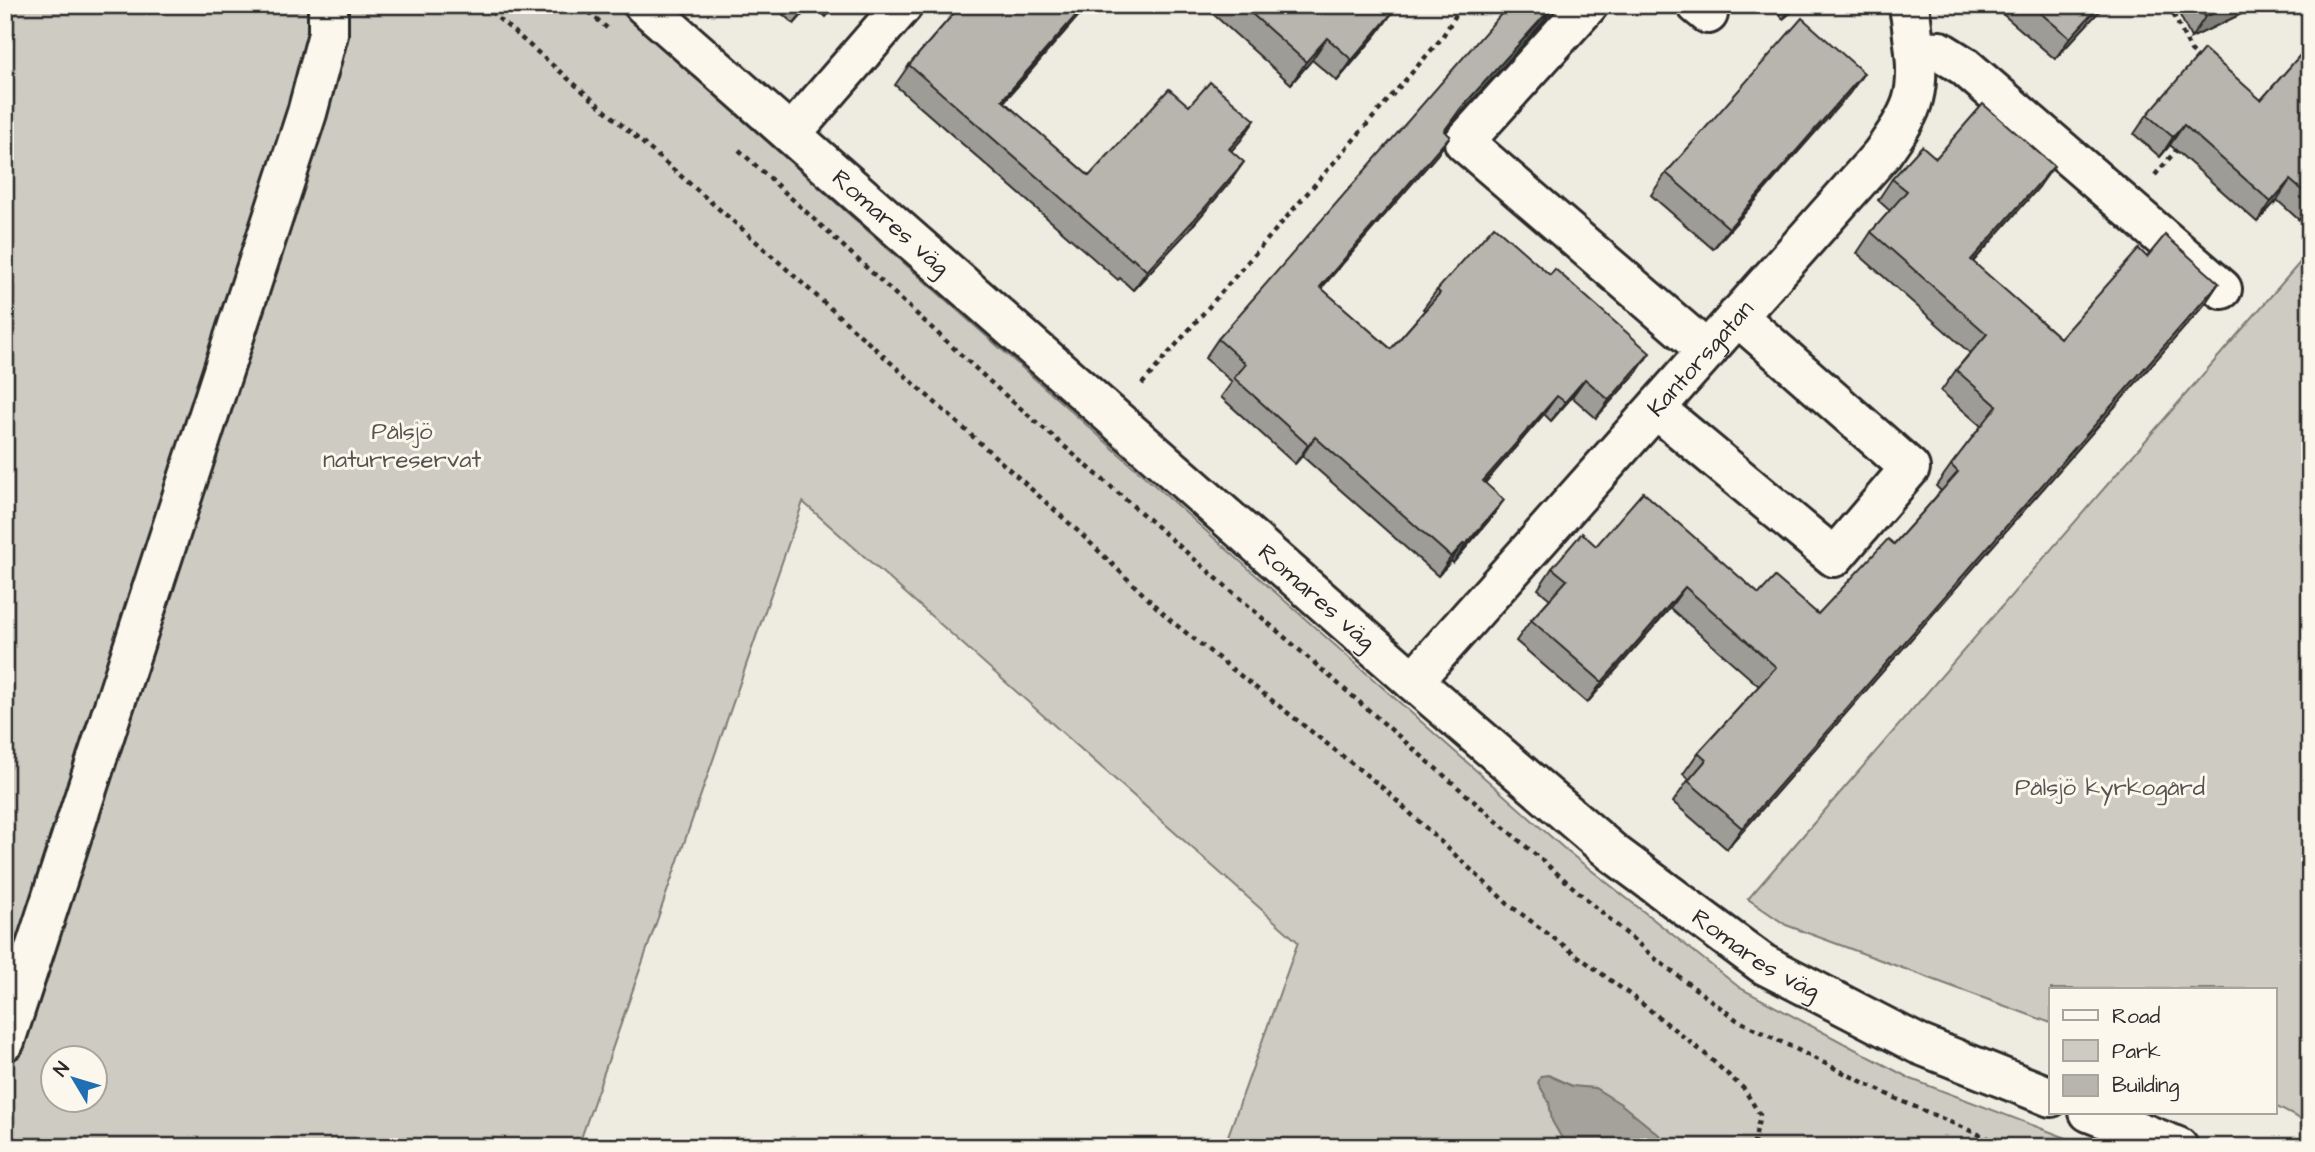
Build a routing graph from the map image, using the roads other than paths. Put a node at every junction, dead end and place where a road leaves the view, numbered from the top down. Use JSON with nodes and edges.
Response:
{"nodes":[{"id":1,"x":328,"y":5,"type":"edge"},
{"id":2,"x":644,"y":5,"type":"edge"},
{"id":3,"x":903,"y":5,"type":"edge"},
{"id":4,"x":1588,"y":5,"type":"edge"},
{"id":5,"x":1908,"y":5,"type":"edge"},
{"id":6,"x":1914,"y":50,"type":"junction"},
{"id":7,"x":791,"y":134,"type":"junction"},
{"id":8,"x":2222,"y":289,"type":"dead end"},
{"id":9,"x":1738,"y":316,"type":"junction"},
{"id":10,"x":1707,"y":351,"type":"junction"},
{"id":11,"x":1656,"y":409,"type":"junction"},
{"id":12,"x":1413,"y":681,"type":"junction"},
{"id":13,"x":5,"y":1041,"type":"edge"},
{"id":14,"x":2049,"y":1096,"type":"edge"},
{"id":15,"x":2094,"y":1114,"type":"edge"},
{"id":16,"x":2178,"y":1147,"type":"edge"}],
"edges":[{"from":1,"to":13,"type":"street"},
{"from":2,"to":7,"type":"street","name":"Romares väg"},
{"from":3,"to":7,"type":"street"},
{"from":4,"to":10,"type":"street"},
{"from":5,"to":6,"type":"street","name":"Kantorsgatan"},
{"from":6,"to":8,"type":"street"},
{"from":6,"to":9,"type":"street","name":"Kantorsgatan"},
{"from":7,"to":12,"type":"street","name":"Romares väg"},
{"from":9,"to":10,"type":"street","name":"Kantorsgatan"},
{"from":9,"to":11,"type":"street"},
{"from":10,"to":11,"type":"street","name":"Kantorsgatan"},
{"from":11,"to":12,"type":"street","name":"Kantorsgatan"},
{"from":12,"to":14,"type":"street","name":"Romares väg"},
{"from":15,"to":16,"type":"street"}]}
